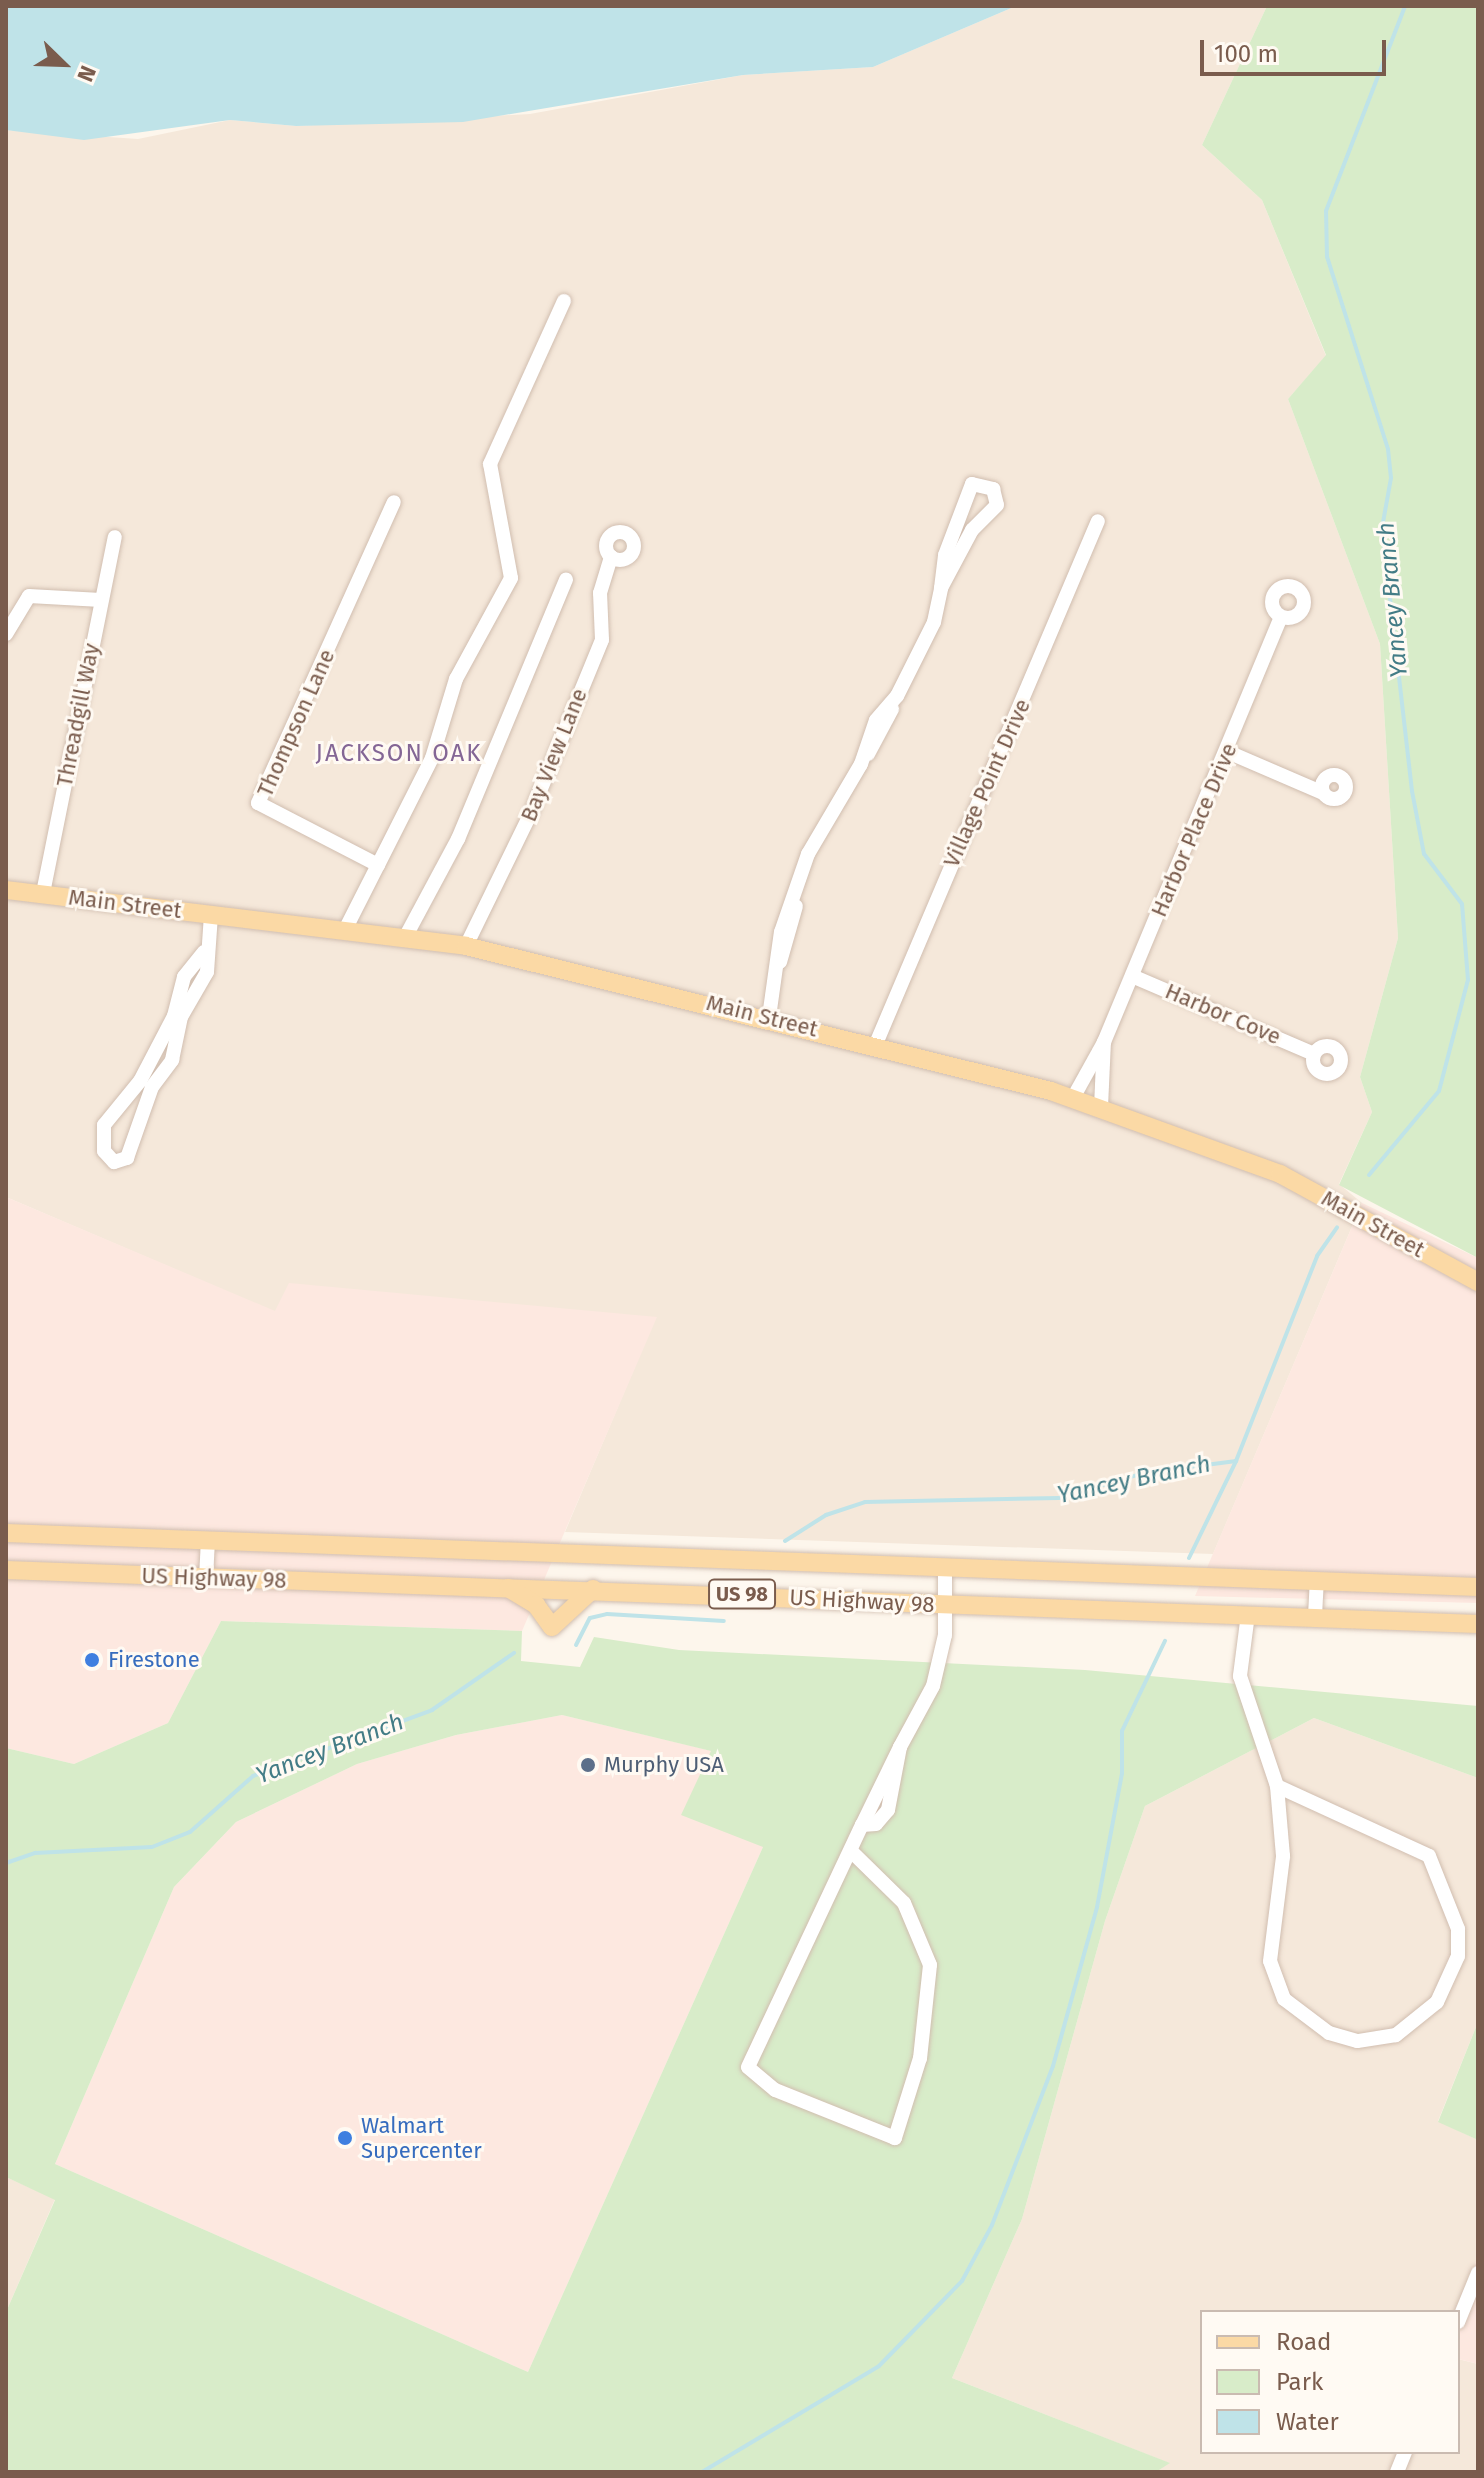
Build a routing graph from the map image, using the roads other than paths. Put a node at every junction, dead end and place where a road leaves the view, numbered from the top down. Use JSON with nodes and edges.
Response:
{"nodes":[{"id":1,"x":564,"y":301,"type":"dead end"},
{"id":2,"x":394,"y":502,"type":"dead end"},
{"id":3,"x":1098,"y":521,"type":"dead end"},
{"id":4,"x":115,"y":537,"type":"dead end"},
{"id":5,"x":611,"y":557,"type":"dead end"},
{"id":6,"x":566,"y":580,"type":"dead end"},
{"id":7,"x":941,"y":588,"type":"junction"},
{"id":8,"x":101,"y":600,"type":"junction"},
{"id":9,"x":1281,"y":617,"type":"dead end"},
{"id":10,"x":6,"y":634,"type":"edge"},
{"id":11,"x":1228,"y":752,"type":"junction"},
{"id":12,"x":1323,"y":793,"type":"dead end"},
{"id":13,"x":378,"y":865,"type":"junction"},
{"id":14,"x":6,"y":890,"type":"edge"},
{"id":15,"x":43,"y":893,"type":"junction"},
{"id":16,"x":211,"y":915,"type":"junction"},
{"id":17,"x":347,"y":926,"type":"junction"},
{"id":18,"x":407,"y":934,"type":"junction"},
{"id":19,"x":466,"y":946,"type":"junction"},
{"id":20,"x":1132,"y":976,"type":"junction"},
{"id":21,"x":178,"y":1016,"type":"junction"},
{"id":22,"x":769,"y":1017,"type":"junction"},
{"id":23,"x":1104,"y":1042,"type":"junction"},
{"id":24,"x":875,"y":1046,"type":"junction"},
{"id":25,"x":1314,"y":1054,"type":"dead end"},
{"id":26,"x":146,"y":1084,"type":"junction"},
{"id":27,"x":1073,"y":1098,"type":"junction"},
{"id":28,"x":1101,"y":1107,"type":"junction"},
{"id":29,"x":1478,"y":1282,"type":"edge"},
{"id":30,"x":6,"y":1533,"type":"edge"},
{"id":31,"x":208,"y":1541,"type":"junction"},
{"id":32,"x":6,"y":1570,"type":"edge"},
{"id":33,"x":945,"y":1571,"type":"junction"},
{"id":34,"x":206,"y":1578,"type":"junction"},
{"id":35,"x":1317,"y":1582,"type":"junction"},
{"id":36,"x":504,"y":1586,"type":"junction"},
{"id":37,"x":1478,"y":1587,"type":"edge"},
{"id":38,"x":593,"y":1589,"type":"junction"},
{"id":39,"x":944,"y":1605,"type":"junction"},
{"id":40,"x":1248,"y":1614,"type":"junction"},
{"id":41,"x":1315,"y":1616,"type":"junction"},
{"id":42,"x":1478,"y":1624,"type":"edge"},
{"id":43,"x":1277,"y":1786,"type":"junction"},
{"id":44,"x":851,"y":1851,"type":"junction"},
{"id":45,"x":1478,"y":2273,"type":"edge"},
{"id":46,"x":1460,"y":2317,"type":"edge"}],
"edges":[{"from":1,"to":13,"type":"street"},
{"from":2,"to":13,"type":"street","name":"Thompson Lane"},
{"from":3,"to":24,"type":"street","name":"Village Point Drive"},
{"from":4,"to":8,"type":"street","name":"Threadgill Way"},
{"from":5,"to":19,"type":"street","name":"Bay View Lane"},
{"from":6,"to":18,"type":"street"},
{"from":7,"to":7,"type":"street"},
{"from":7,"to":22,"type":"street"},
{"from":8,"to":10,"type":"street"},
{"from":8,"to":15,"type":"street","name":"Threadgill Way"},
{"from":9,"to":11,"type":"street","name":"Harbor Place Drive"},
{"from":11,"to":12,"type":"street"},
{"from":11,"to":20,"type":"street","name":"Harbor Place Drive"},
{"from":13,"to":17,"type":"street"},
{"from":14,"to":15,"type":"main road","name":"Main Street"},
{"from":15,"to":16,"type":"main road","name":"Main Street"},
{"from":16,"to":17,"type":"main road","name":"Main Street"},
{"from":16,"to":21,"type":"street"},
{"from":17,"to":18,"type":"main road","name":"Main Street"},
{"from":18,"to":19,"type":"main road","name":"Main Street"},
{"from":19,"to":22,"type":"main road","name":"Main Street"},
{"from":20,"to":23,"type":"street","name":"Harbor Place Drive"},
{"from":20,"to":25,"type":"street","name":"Harbor Cove"},
{"from":21,"to":26,"type":"street"},
{"from":21,"to":26,"type":"street"},
{"from":22,"to":24,"type":"main road","name":"Main Street"},
{"from":23,"to":27,"type":"street","name":"Harbor Place Drive"},
{"from":23,"to":28,"type":"street","name":"Harbor Place Drive"},
{"from":24,"to":27,"type":"main road","name":"Main Street"},
{"from":26,"to":26,"type":"street"},
{"from":27,"to":28,"type":"main road","name":"Main Street"},
{"from":28,"to":29,"type":"main road","name":"Main Street"},
{"from":30,"to":31,"type":"main road","name":"US Highway 98","number":"US 98"},
{"from":31,"to":33,"type":"main road","name":"US Highway 98","number":"US 98"},
{"from":31,"to":34,"type":"street"},
{"from":32,"to":34,"type":"main road","name":"US Highway 98","number":"US 98"},
{"from":33,"to":35,"type":"main road","name":"US Highway 98","number":"US 98"},
{"from":33,"to":39,"type":"street"},
{"from":34,"to":36,"type":"main road","name":"US Highway 98","number":"US 98"},
{"from":35,"to":37,"type":"main road","name":"US Highway 98","number":"US 98"},
{"from":35,"to":41,"type":"street"},
{"from":36,"to":38,"type":"main road","name":"US Highway 98","number":"US 98"},
{"from":36,"to":38,"type":"main road"},
{"from":38,"to":39,"type":"main road","name":"US Highway 98","number":"US 98"},
{"from":39,"to":40,"type":"main road","name":"US Highway 98","number":"US 98"},
{"from":39,"to":44,"type":"street"},
{"from":40,"to":41,"type":"main road","name":"US Highway 98","number":"US 98"},
{"from":40,"to":43,"type":"street"},
{"from":41,"to":42,"type":"main road","name":"US Highway 98","number":"US 98"},
{"from":43,"to":43,"type":"street"},
{"from":44,"to":44,"type":"street"},
{"from":45,"to":46,"type":"street"}]}
